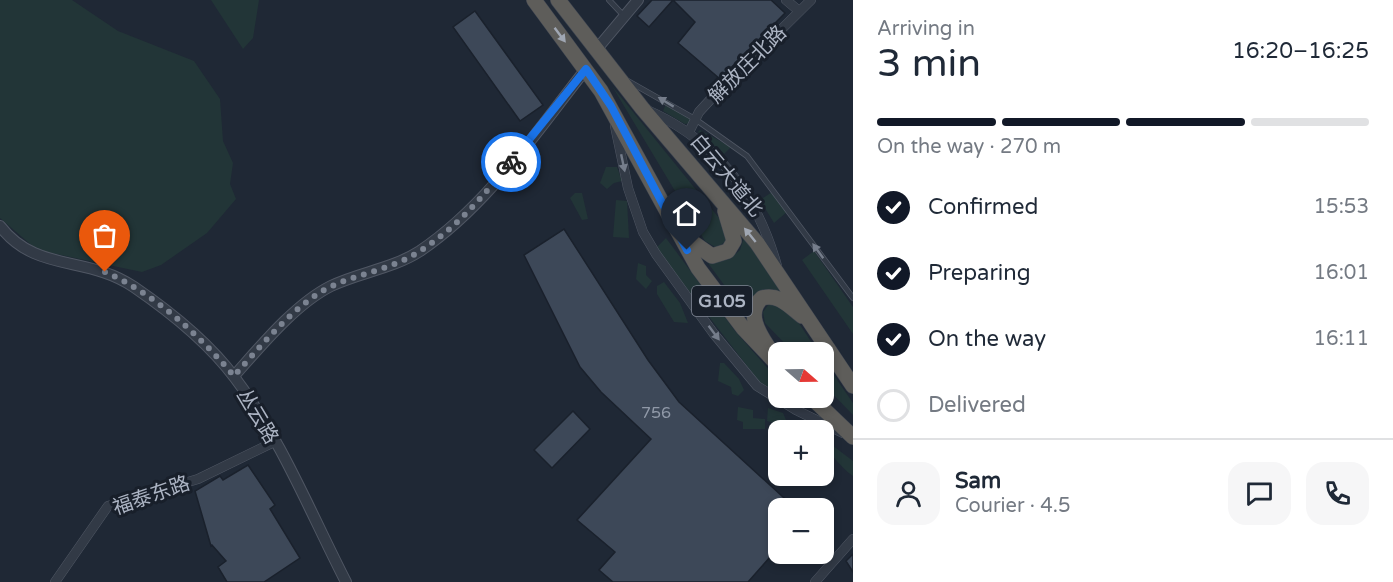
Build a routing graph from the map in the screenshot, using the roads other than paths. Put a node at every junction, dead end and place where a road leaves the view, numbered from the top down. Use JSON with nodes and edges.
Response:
{"nodes":[{"id":1,"x":534,"y":0,"type":"edge"},
{"id":2,"x":558,"y":0,"type":"edge"},
{"id":3,"x":609,"y":0,"type":"edge"},
{"id":4,"x":638,"y":0,"type":"edge"},
{"id":5,"x":786,"y":0,"type":"edge"},
{"id":6,"x":811,"y":0,"type":"edge"},
{"id":7,"x":799,"y":11,"type":"junction"},
{"id":8,"x":624,"y":16,"type":"junction"},
{"id":9,"x":596,"y":50,"type":"junction"},
{"id":10,"x":586,"y":69,"type":"junction"},
{"id":11,"x":615,"y":74,"type":"junction"},
{"id":12,"x":611,"y":106,"type":"junction"},
{"id":13,"x":642,"y":108,"type":"junction"},
{"id":14,"x":695,"y":119,"type":"junction"},
{"id":15,"x":689,"y":132,"type":"junction"},
{"id":16,"x":718,"y":196,"type":"junction"},
{"id":17,"x":0,"y":226,"type":"edge"},
{"id":18,"x":676,"y":229,"type":"junction"},
{"id":19,"x":780,"y":276,"type":"junction"},
{"id":20,"x":853,"y":298,"type":"edge"},
{"id":21,"x":814,"y":326,"type":"junction"},
{"id":22,"x":768,"y":346,"type":"edge"},
{"id":23,"x":768,"y":354,"type":"edge"},
{"id":24,"x":234,"y":376,"type":"junction"},
{"id":25,"x":853,"y":386,"type":"edge"},
{"id":26,"x":823,"y":408,"type":"edge"},
{"id":27,"x":853,"y":437,"type":"edge"},
{"id":28,"x":274,"y":442,"type":"junction"},
{"id":29,"x":853,"y":539,"type":"edge"},
{"id":30,"x":55,"y":582,"type":"edge"},
{"id":31,"x":346,"y":582,"type":"edge"},
{"id":32,"x":815,"y":582,"type":"edge"}],
"edges":[{"from":1,"to":10,"type":"highway","number":"G105","one_way":true},
{"from":2,"to":9,"type":"highway","name":"白云大道北","number":"G105"},
{"from":3,"to":8,"type":"lane"},
{"from":4,"to":8,"type":"street"},
{"from":5,"to":7,"type":"street"},
{"from":6,"to":7,"type":"street","name":"解放庄北路"},
{"from":7,"to":14,"type":"street","name":"解放庄北路"},
{"from":8,"to":9,"type":"street"},
{"from":9,"to":11,"type":"highway","name":"白云大道北","number":"G105"},
{"from":10,"to":12,"type":"highway","number":"G105"},
{"from":10,"to":24,"type":"street"},
{"from":11,"to":13,"type":"highway","name":"白云大道北","number":"G105"},
{"from":14,"to":11,"type":"lane","one_way":true},
{"from":12,"to":18,"type":"highway","number":"G105"},
{"from":12,"to":27,"type":"street","one_way":true},
{"from":13,"to":15,"type":"street"},
{"from":13,"to":16,"type":"highway","name":"白云大道北","number":"G105"},
{"from":14,"to":15,"type":"street","name":"解放庄北路"},
{"from":20,"to":14,"type":"lane","one_way":true},
{"from":15,"to":19,"type":"street"},
{"from":16,"to":18,"type":"highway"},
{"from":19,"to":16,"type":"highway","name":"白云大道北","number":"G105","one_way":true},
{"from":17,"to":24,"type":"street","name":"丛云路"},
{"from":18,"to":23,"type":"highway","number":"G105"},
{"from":19,"to":21,"type":"highway","name":"白云大道北","number":"G105"},
{"from":21,"to":22,"type":"highway"},
{"from":21,"to":25,"type":"highway","name":"白云大道北","number":"G105"},
{"from":24,"to":28,"type":"street","name":"丛云路"},
{"from":26,"to":27,"type":"highway"},
{"from":28,"to":30,"type":"street","name":"福泰东路"},
{"from":28,"to":31,"type":"street","name":"丛云路"},
{"from":29,"to":32,"type":"street"}]}
